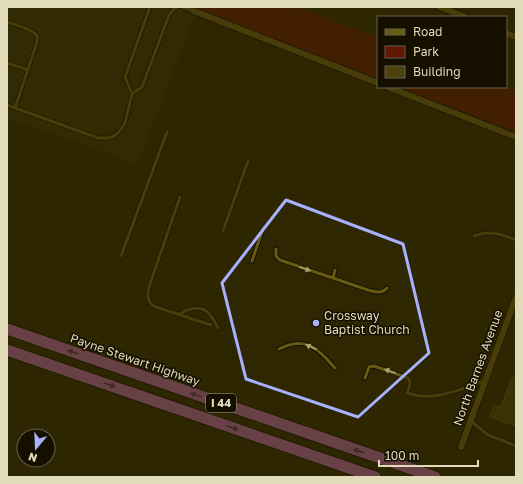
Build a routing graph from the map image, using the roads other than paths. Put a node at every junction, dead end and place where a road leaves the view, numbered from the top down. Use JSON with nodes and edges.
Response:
{"nodes":[{"id":1,"x":150,"y":7,"type":"edge"},
{"id":2,"x":177,"y":7,"type":"edge"},
{"id":3,"x":182,"y":7,"type":"edge"},
{"id":4,"x":440,"y":7,"type":"edge"},
{"id":5,"x":194,"y":11,"type":"joint"},
{"id":6,"x":462,"y":16,"type":"edge"},
{"id":7,"x":7,"y":22,"type":"edge"},
{"id":8,"x":7,"y":63,"type":"edge"},
{"id":9,"x":28,"y":70,"type":"junction"},
{"id":10,"x":377,"y":83,"type":"edge"},
{"id":11,"x":391,"y":88,"type":"edge"},
{"id":12,"x":132,"y":94,"type":"junction"},
{"id":13,"x":7,"y":104,"type":"edge"},
{"id":14,"x":15,"y":108,"type":"junction"},
{"id":15,"x":167,"y":132,"type":"dead end"},
{"id":16,"x":516,"y":137,"type":"edge"},
{"id":17,"x":248,"y":161,"type":"dead end"},
{"id":18,"x":180,"y":197,"type":"dead end"},
{"id":19,"x":264,"y":226,"type":"dead end"},
{"id":20,"x":223,"y":231,"type":"dead end"},
{"id":21,"x":474,"y":236,"type":"dead end"},
{"id":22,"x":516,"y":240,"type":"edge"},
{"id":23,"x":276,"y":249,"type":"dead end"},
{"id":24,"x":122,"y":256,"type":"dead end"},
{"id":25,"x":252,"y":261,"type":"dead end"},
{"id":26,"x":335,"y":270,"type":"dead end"},
{"id":27,"x":332,"y":278,"type":"junction"},
{"id":28,"x":387,"y":288,"type":"dead end"},
{"id":29,"x":516,"y":297,"type":"edge"},
{"id":30,"x":514,"y":310,"type":"edge"},
{"id":31,"x":179,"y":314,"type":"junction"},
{"id":32,"x":211,"y":326,"type":"dead end"},
{"id":33,"x":218,"y":328,"type":"dead end"},
{"id":34,"x":7,"y":329,"type":"edge"},
{"id":35,"x":279,"y":349,"type":"dead end"},
{"id":36,"x":7,"y":350,"type":"edge"},
{"id":37,"x":335,"y":368,"type":"dead end"},
{"id":38,"x":365,"y":378,"type":"dead end"},
{"id":39,"x":486,"y":381,"type":"junction"},
{"id":40,"x":471,"y":421,"type":"junction"},
{"id":41,"x":516,"y":446,"type":"edge"},
{"id":42,"x":462,"y":447,"type":"dead end"},
{"id":43,"x":376,"y":477,"type":"edge"},
{"id":44,"x":435,"y":477,"type":"edge"}],
"edges":[{"from":1,"to":12,"type":"lane"},
{"from":2,"to":12,"type":"lane"},
{"from":3,"to":5,"type":"lane"},
{"from":4,"to":6,"type":"street"},
{"from":5,"to":10,"type":"street"},
{"from":7,"to":9,"type":"lane"},
{"from":8,"to":9,"type":"lane"},
{"from":9,"to":14,"type":"lane"},
{"from":11,"to":16,"type":"street"},
{"from":12,"to":14,"type":"lane"},
{"from":13,"to":14,"type":"lane"},
{"from":15,"to":24,"type":"lane"},
{"from":17,"to":20,"type":"lane"},
{"from":18,"to":31,"type":"lane"},
{"from":19,"to":25,"type":"lane"},
{"from":21,"to":22,"type":"lane"},
{"from":23,"to":27,"type":"lane","one_way":true},
{"from":26,"to":27,"type":"lane"},
{"from":27,"to":28,"type":"lane"},
{"from":29,"to":30,"type":"street","name":"North Barnes Avenue"},
{"from":30,"to":39,"type":"street","name":"North Barnes Avenue"},
{"from":31,"to":32,"type":"lane"},
{"from":31,"to":33,"type":"lane"},
{"from":44,"to":34,"type":"highway","name":"Payne Stewart Highway","number":"I 44","one_way":true},
{"from":37,"to":35,"type":"lane","one_way":true},
{"from":36,"to":43,"type":"highway","number":"I 44","one_way":true},
{"from":39,"to":38,"type":"lane","one_way":true},
{"from":39,"to":40,"type":"street","name":"North Barnes Avenue"},
{"from":40,"to":41,"type":"lane"},
{"from":40,"to":42,"type":"street","name":"North Barnes Avenue"}]}
